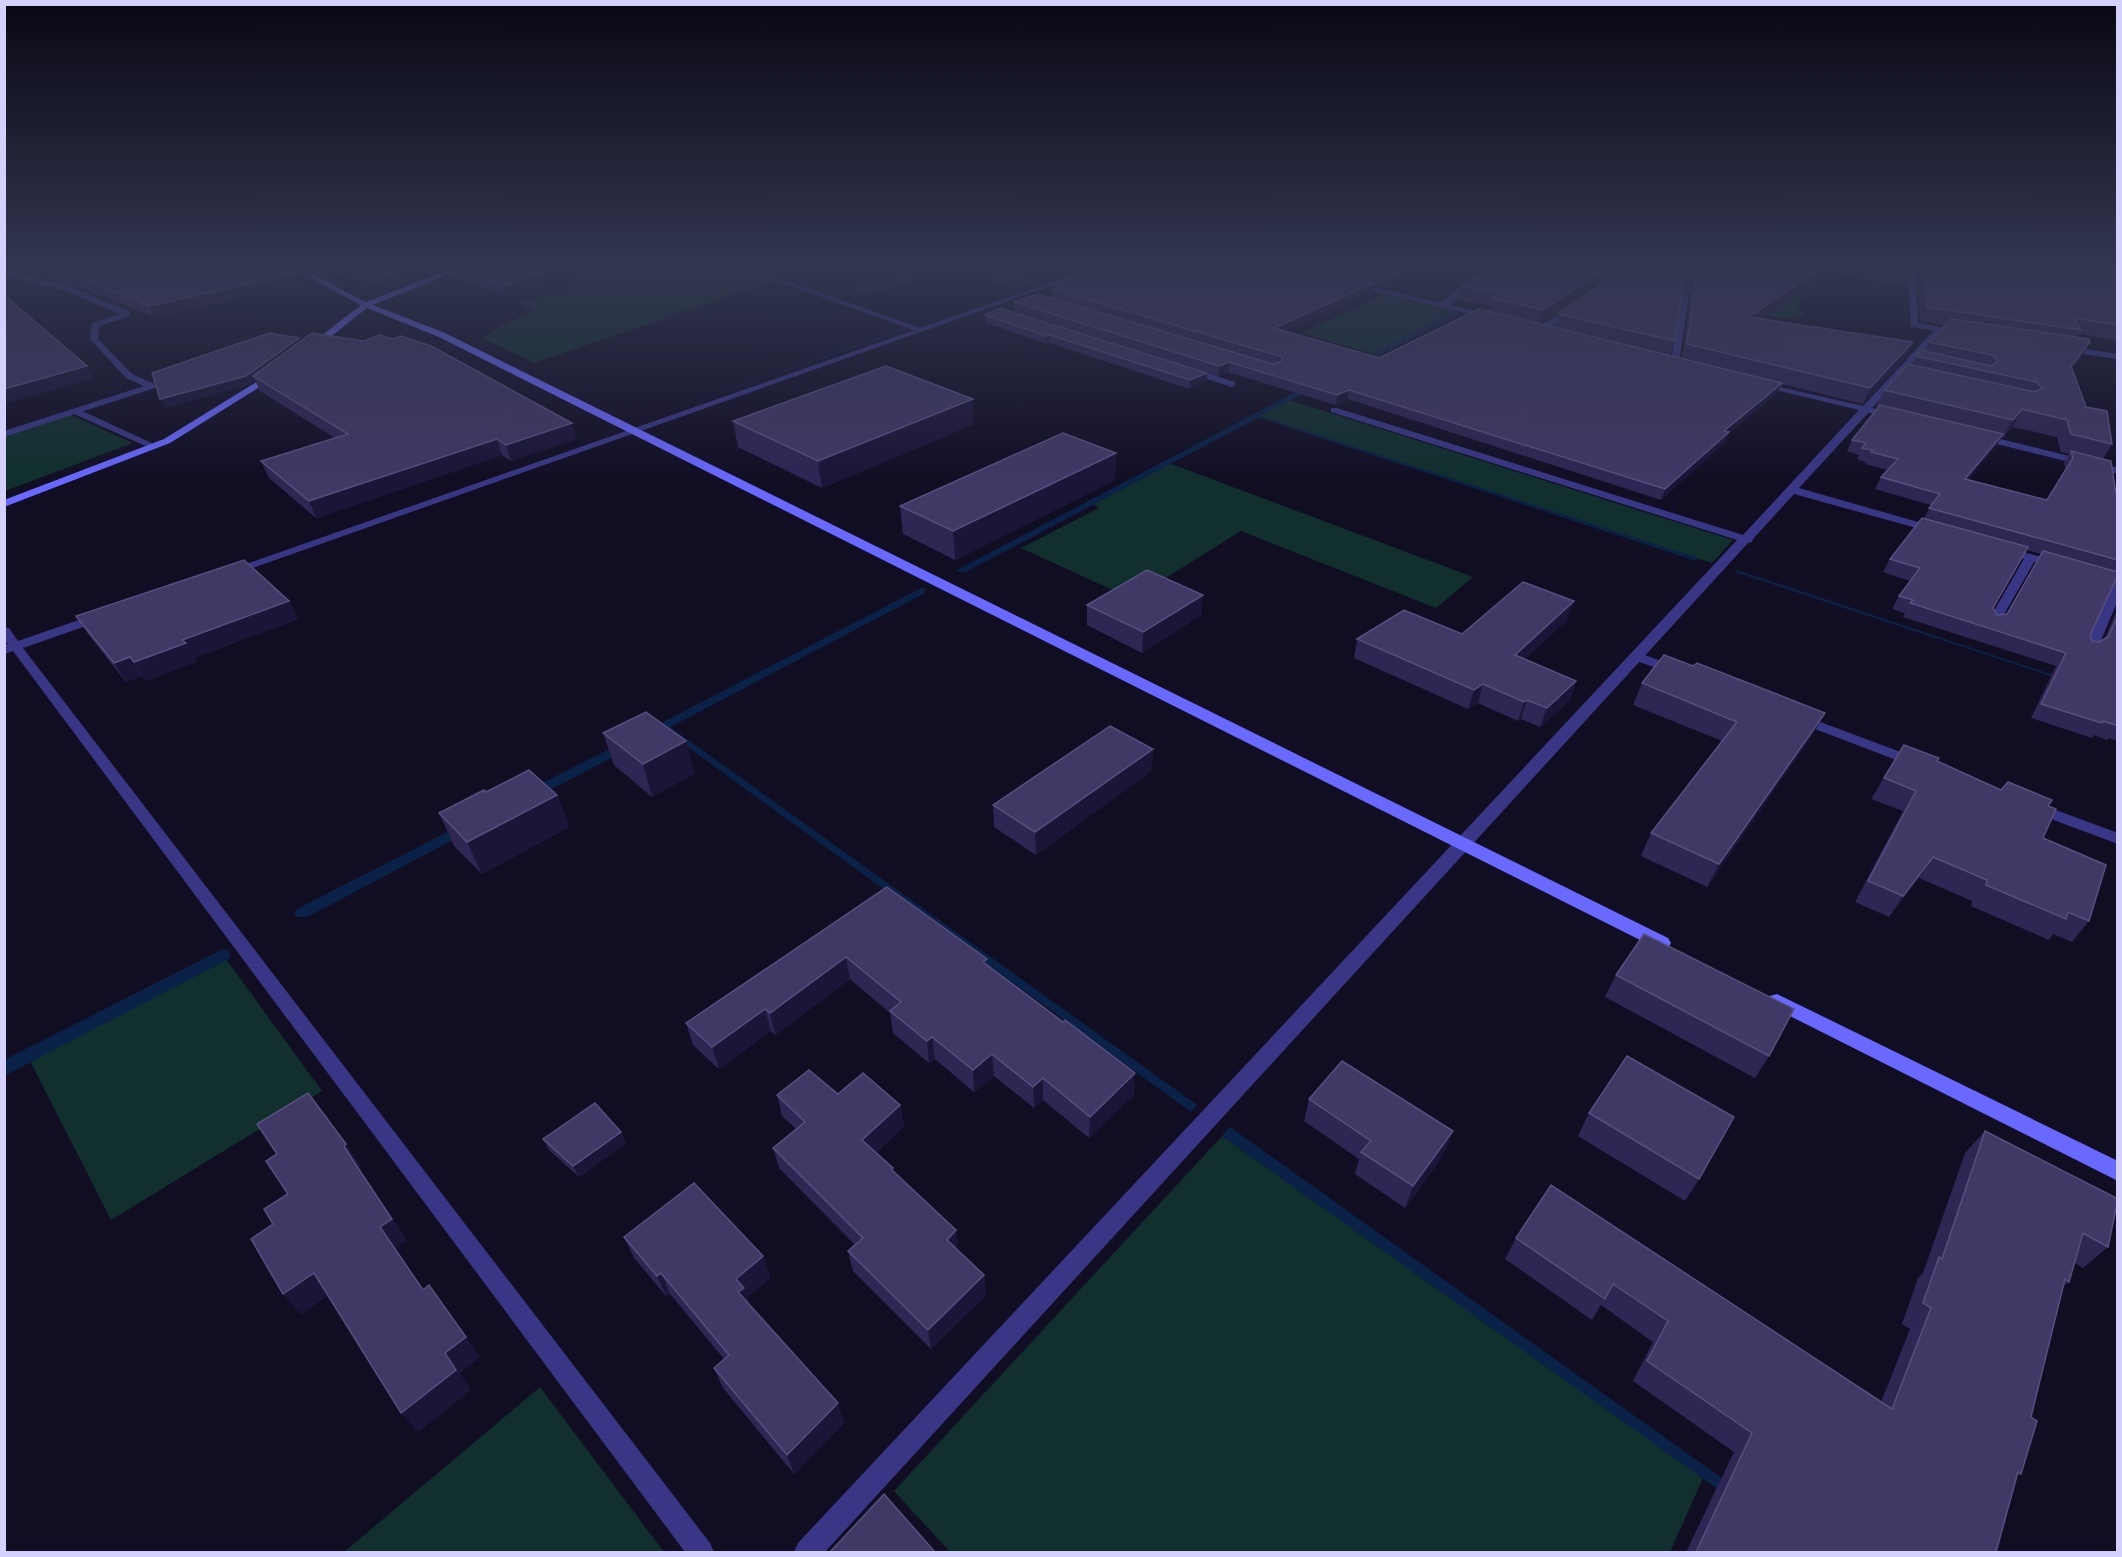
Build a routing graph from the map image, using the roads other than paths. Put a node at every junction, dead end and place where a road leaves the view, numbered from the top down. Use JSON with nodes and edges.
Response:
{"nodes":[{"id":1,"x":94,"y":336,"type":"edge"},
{"id":2,"x":327,"y":336,"type":"edge"},
{"id":3,"x":443,"y":336,"type":"edge"},
{"id":4,"x":906,"y":336,"type":"edge"},
{"id":5,"x":1679,"y":336,"type":"edge"},
{"id":6,"x":1935,"y":336,"type":"edge"},
{"id":7,"x":2058,"y":348,"type":"edge"},
{"id":8,"x":303,"y":354,"type":"edge"},
{"id":9,"x":2118,"y":357,"type":"edge"},
{"id":10,"x":1664,"y":360,"type":"edge"},
{"id":11,"x":1911,"y":361,"type":"junction"},
{"id":12,"x":1675,"y":363,"type":"junction"},
{"id":13,"x":1921,"y":363,"type":"edge"},
{"id":14,"x":1176,"y":366,"type":"edge"},
{"id":15,"x":1686,"y":366,"type":"edge"},
{"id":16,"x":284,"y":368,"type":"edge"},
{"id":17,"x":1898,"y":375,"type":"junction"},
{"id":18,"x":1910,"y":378,"type":"edge"},
{"id":19,"x":1754,"y":382,"type":"edge"},
{"id":20,"x":1232,"y":384,"type":"dead end"},
{"id":21,"x":1334,"y":410,"type":"dead end"},
{"id":22,"x":1866,"y":410,"type":"junction"},
{"id":23,"x":75,"y":411,"type":"junction"},
{"id":24,"x":1889,"y":415,"type":"edge"},
{"id":25,"x":633,"y":430,"type":"junction"},
{"id":26,"x":4,"y":434,"type":"edge"},
{"id":27,"x":1969,"y":435,"type":"edge"},
{"id":28,"x":153,"y":446,"type":"junction"},
{"id":29,"x":2118,"y":471,"type":"edge"},
{"id":30,"x":1793,"y":490,"type":"junction"},
{"id":31,"x":4,"y":504,"type":"edge"},
{"id":32,"x":1952,"y":535,"type":"edge"},
{"id":33,"x":1748,"y":540,"type":"junction"},
{"id":34,"x":1997,"y":548,"type":"edge"},
{"id":35,"x":2031,"y":557,"type":"junction"},
{"id":36,"x":2063,"y":566,"type":"edge"},
{"id":37,"x":218,"y":576,"type":"edge"},
{"id":38,"x":2114,"y":582,"type":"edge"},
{"id":39,"x":106,"y":615,"type":"edge"},
{"id":40,"x":1993,"y":623,"type":"edge"},
{"id":41,"x":8,"y":642,"type":"edge"},
{"id":42,"x":2090,"y":650,"type":"edge"},
{"id":43,"x":1639,"y":657,"type":"junction"},
{"id":44,"x":1695,"y":678,"type":"edge"},
{"id":45,"x":1784,"y":712,"type":"edge"},
{"id":46,"x":1928,"y":767,"type":"edge"},
{"id":47,"x":2017,"y":801,"type":"edge"},
{"id":48,"x":2118,"y":839,"type":"edge"},
{"id":49,"x":1462,"y":844,"type":"junction"},
{"id":50,"x":1675,"y":950,"type":"edge"},
{"id":51,"x":1760,"y":992,"type":"edge"},
{"id":52,"x":2118,"y":1172,"type":"edge"},
{"id":53,"x":701,"y":1552,"type":"edge"},
{"id":54,"x":807,"y":1552,"type":"edge"}],
"edges":[{"from":1,"to":23,"type":"street"},
{"from":2,"to":8,"type":"street"},
{"from":3,"to":25,"type":"street"},
{"from":4,"to":25,"type":"street"},
{"from":5,"to":12,"type":"street"},
{"from":6,"to":11,"type":"street"},
{"from":7,"to":9,"type":"street"},
{"from":10,"to":12,"type":"street"},
{"from":11,"to":13,"type":"street"},
{"from":11,"to":17,"type":"street"},
{"from":12,"to":15,"type":"street"},
{"from":14,"to":20,"type":"street"},
{"from":16,"to":28,"type":"street"},
{"from":17,"to":18,"type":"street"},
{"from":17,"to":22,"type":"street"},
{"from":19,"to":22,"type":"street"},
{"from":21,"to":33,"type":"street"},
{"from":22,"to":24,"type":"street"},
{"from":22,"to":30,"type":"street"},
{"from":23,"to":26,"type":"street"},
{"from":23,"to":28,"type":"street"},
{"from":25,"to":37,"type":"street"},
{"from":25,"to":49,"type":"street"},
{"from":27,"to":29,"type":"street"},
{"from":28,"to":31,"type":"street"},
{"from":30,"to":32,"type":"street"},
{"from":30,"to":33,"type":"street"},
{"from":33,"to":43,"type":"street"},
{"from":34,"to":35,"type":"street"},
{"from":35,"to":36,"type":"street"},
{"from":35,"to":40,"type":"street"},
{"from":38,"to":42,"type":"street"},
{"from":39,"to":41,"type":"street"},
{"from":41,"to":53,"type":"street"},
{"from":43,"to":44,"type":"street"},
{"from":43,"to":49,"type":"street"},
{"from":45,"to":46,"type":"street"},
{"from":47,"to":48,"type":"street"},
{"from":49,"to":50,"type":"street"},
{"from":49,"to":54,"type":"street"},
{"from":51,"to":52,"type":"street"}]}
